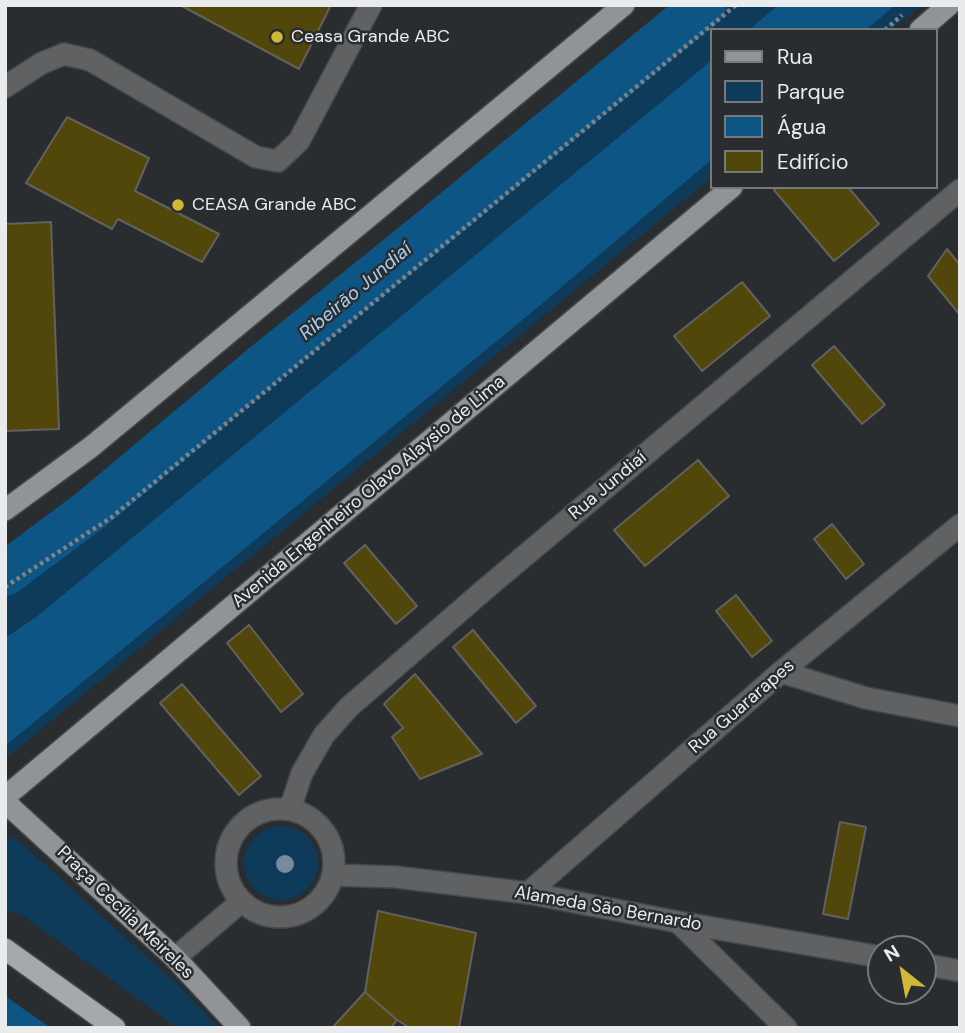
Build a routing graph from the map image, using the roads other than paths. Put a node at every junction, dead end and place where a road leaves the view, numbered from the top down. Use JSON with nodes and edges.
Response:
{"nodes":[{"id":1,"x":371,"y":5,"type":"edge"},
{"id":2,"x":624,"y":5,"type":"edge"},
{"id":3,"x":949,"y":5,"type":"edge"},
{"id":4,"x":922,"y":28,"type":"edge"},
{"id":5,"x":5,"y":88,"type":"edge"},
{"id":6,"x":730,"y":189,"type":"edge"},
{"id":7,"x":960,"y":190,"type":"edge"},
{"id":8,"x":5,"y":510,"type":"edge"},
{"id":9,"x":960,"y":525,"type":"edge"},
{"id":10,"x":781,"y":672,"type":"junction"},
{"id":11,"x":960,"y":716,"type":"edge"},
{"id":12,"x":5,"y":799,"type":"edge"},
{"id":13,"x":290,"y":809,"type":"junction"},
{"id":14,"x":333,"y":875,"type":"junction"},
{"id":15,"x":528,"y":893,"type":"junction"},
{"id":16,"x":242,"y":901,"type":"junction"},
{"id":17,"x":678,"y":922,"type":"junction"},
{"id":18,"x":5,"y":948,"type":"edge"},
{"id":19,"x":867,"y":955,"type":"edge"},
{"id":20,"x":175,"y":958,"type":"junction"},
{"id":21,"x":937,"y":967,"type":"edge"},
{"id":22,"x":960,"y":971,"type":"edge"},
{"id":23,"x":115,"y":1028,"type":"edge"},
{"id":24,"x":240,"y":1028,"type":"edge"},
{"id":25,"x":786,"y":1028,"type":"edge"}],
"edges":[{"from":1,"to":5,"type":"street"},
{"from":2,"to":8,"type":"main road"},
{"from":3,"to":4,"type":"main road"},
{"from":6,"to":12,"type":"main road","name":"Avenida Engenheiro Olavo Alaysio de Lima"},
{"from":7,"to":13,"type":"street","name":"Rua Jundiaí"},
{"from":9,"to":10,"type":"street","name":"Rua Guararapes"},
{"from":10,"to":11,"type":"street"},
{"from":10,"to":15,"type":"street","name":"Rua Guararapes"},
{"from":12,"to":20,"type":"main road","name":"Praça Cecília Meireles"},
{"from":13,"to":14,"type":"street"},
{"from":13,"to":16,"type":"street"},
{"from":14,"to":15,"type":"street","name":"Alameda São Bernardo"},
{"from":14,"to":16,"type":"street"},
{"from":15,"to":17,"type":"street","name":"Alameda São Bernardo"},
{"from":16,"to":20,"type":"street"},
{"from":17,"to":19,"type":"street","name":"Alameda São Bernardo"},
{"from":17,"to":25,"type":"street"},
{"from":18,"to":23,"type":"highway"},
{"from":20,"to":24,"type":"main road","name":"Praça Cecília Meireles"},
{"from":21,"to":22,"type":"street"}]}
